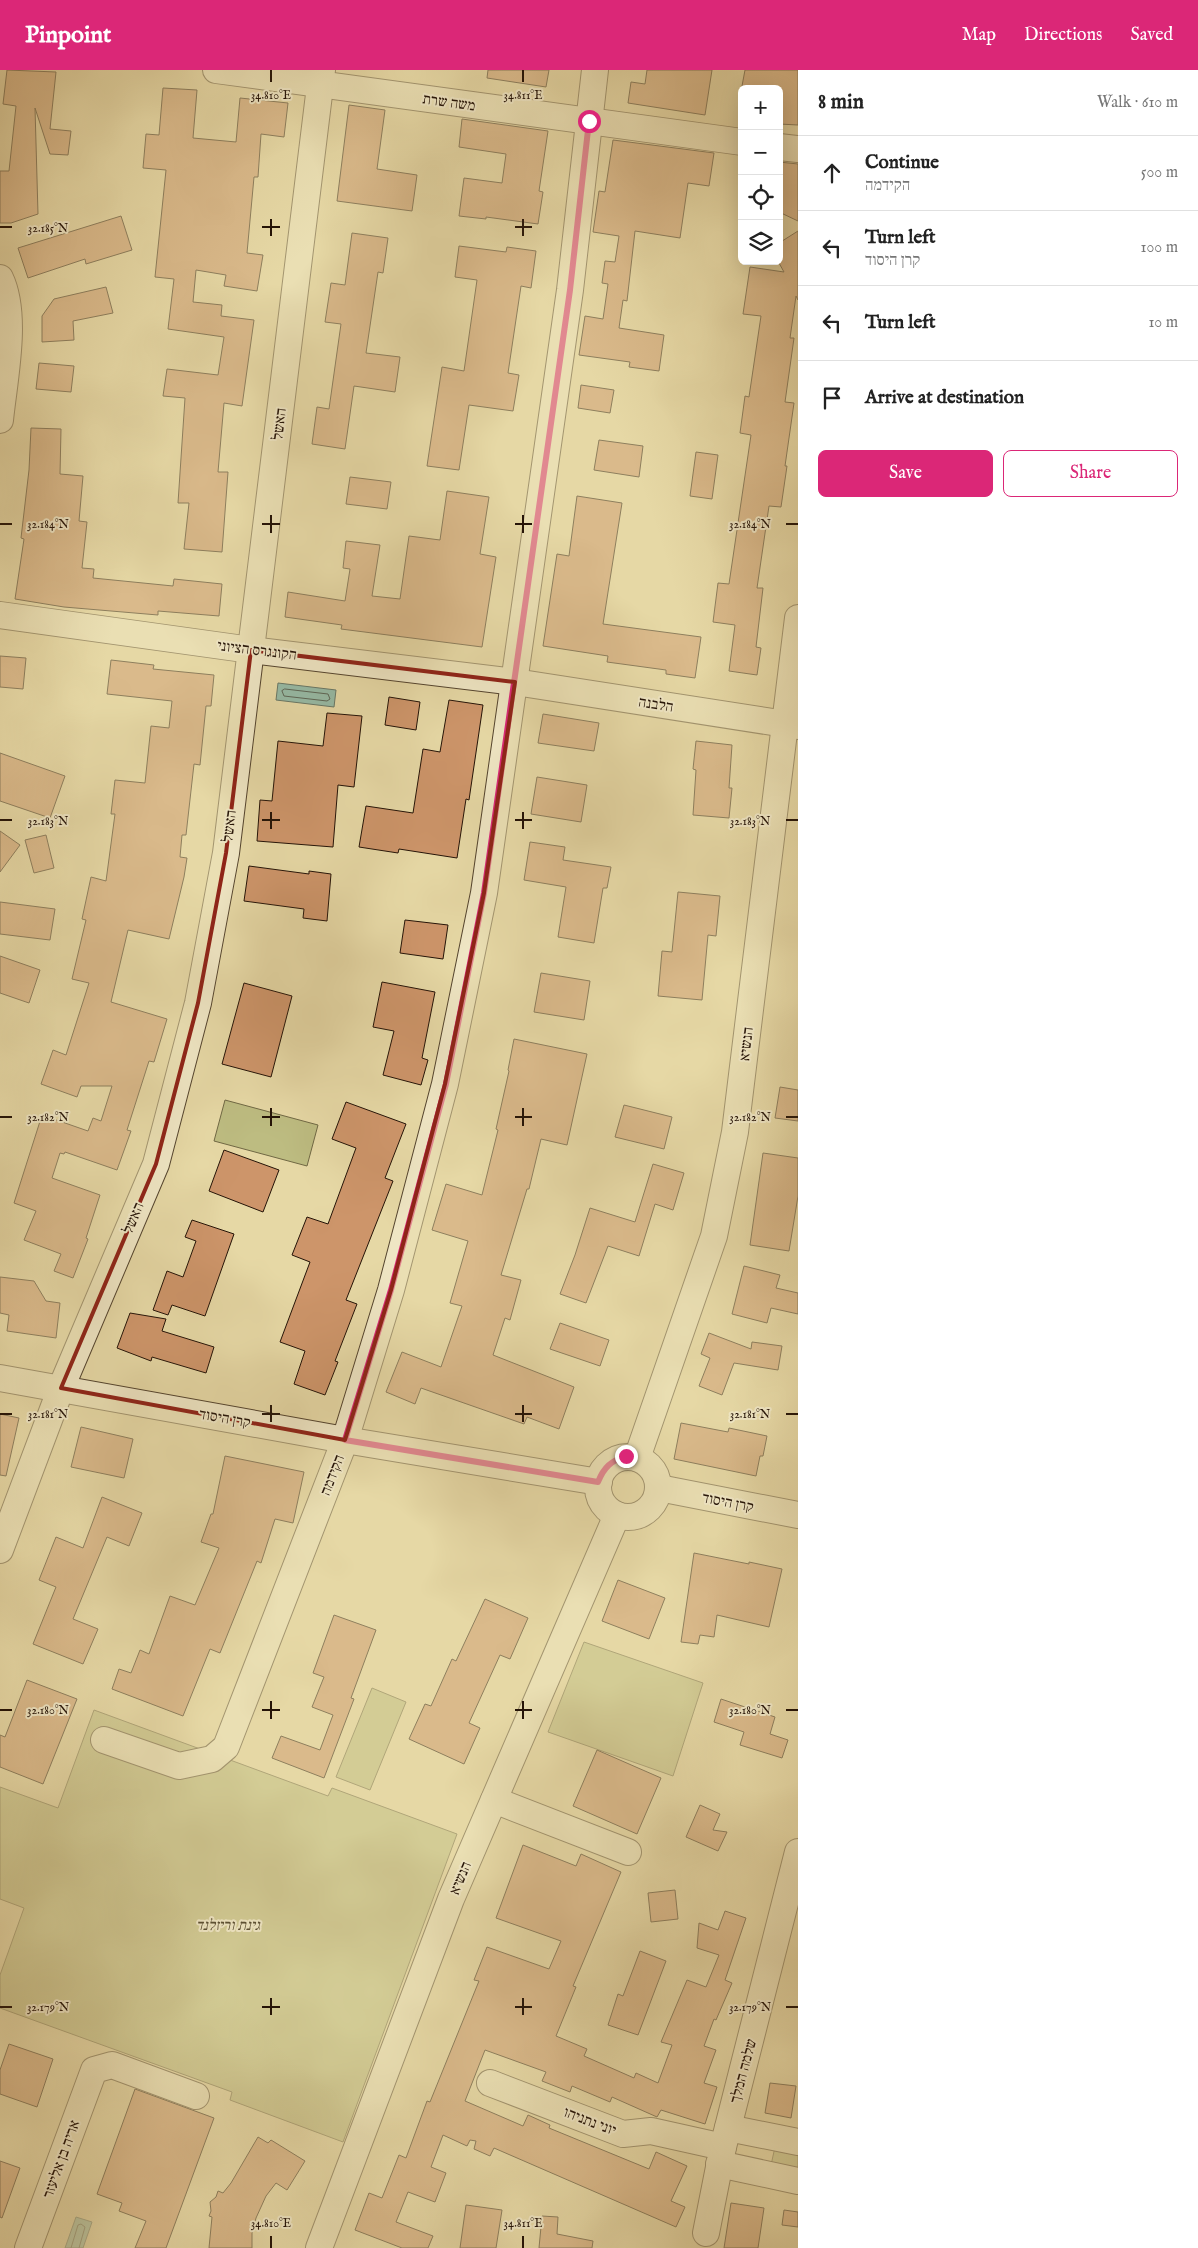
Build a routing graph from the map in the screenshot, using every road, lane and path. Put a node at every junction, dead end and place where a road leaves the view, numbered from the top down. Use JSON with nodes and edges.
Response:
{"nodes":[{"id":1,"x":216,"y":70,"type":"edge"},
{"id":2,"x":595,"y":70,"type":"edge"},
{"id":3,"x":321,"y":77,"type":"edge"},
{"id":4,"x":589,"y":121,"type":"junction"},
{"id":5,"x":738,"y":141,"type":"edge"},
{"id":6,"x":783,"y":147,"type":"edge"},
{"id":7,"x":798,"y":149,"type":"edge"},
{"id":8,"x":0,"y":278,"type":"edge"},
{"id":9,"x":5,"y":312,"type":"edge"},
{"id":10,"x":0,"y":420,"type":"edge"},
{"id":11,"x":0,"y":616,"type":"edge"},
{"id":12,"x":798,"y":618,"type":"edge"},
{"id":13,"x":251,"y":650,"type":"junction"},
{"id":14,"x":515,"y":682,"type":"junction"},
{"id":15,"x":791,"y":725,"type":"edge"},
{"id":16,"x":0,"y":1378,"type":"edge"},
{"id":17,"x":61,"y":1388,"type":"junction"},
{"id":18,"x":345,"y":1440,"type":"junction"},
{"id":19,"x":637,"y":1458,"type":"junction"},
{"id":20,"x":598,"y":1482,"type":"junction"},
{"id":21,"x":658,"y":1488,"type":"junction"},
{"id":22,"x":617,"y":1515,"type":"junction"},
{"id":23,"x":798,"y":1515,"type":"edge"},
{"id":24,"x":0,"y":1550,"type":"edge"},
{"id":25,"x":104,"y":1740,"type":"dead end"},
{"id":26,"x":494,"y":1800,"type":"junction"},
{"id":27,"x":628,"y":1852,"type":"dead end"},
{"id":28,"x":798,"y":1852,"type":"edge"},
{"id":29,"x":792,"y":1908,"type":"edge"},
{"id":30,"x":490,"y":2082,"type":"dead end"},
{"id":31,"x":196,"y":2096,"type":"dead end"},
{"id":32,"x":798,"y":2142,"type":"edge"},
{"id":33,"x":723,"y":2147,"type":"junction"},
{"id":34,"x":798,"y":2181,"type":"edge"},
{"id":35,"x":706,"y":2232,"type":"dead end"},
{"id":36,"x":28,"y":2248,"type":"edge"},
{"id":37,"x":319,"y":2248,"type":"edge"}],
"edges":[{"from":1,"to":3,"type":"street","name":"משה שרת"},
{"from":2,"to":4,"type":"street","name":"הקידמה"},
{"from":3,"to":4,"type":"street","name":"משה שרת"},
{"from":3,"to":13,"type":"street","name":"האשל"},
{"from":4,"to":5,"type":"street","name":"משה שרת"},
{"from":4,"to":14,"type":"street","name":"הקידמה"},
{"from":6,"to":7,"type":"street"},
{"from":8,"to":9,"type":"street"},
{"from":9,"to":10,"type":"street"},
{"from":11,"to":13,"type":"street","name":"הקונגרס הציוני"},
{"from":12,"to":15,"type":"street","name":"הנשיא"},
{"from":13,"to":14,"type":"street","name":"הקונגרס הציוני"},
{"from":13,"to":17,"type":"street","name":"האשל"},
{"from":14,"to":15,"type":"street","name":"הלבנה"},
{"from":14,"to":18,"type":"street","name":"הקידמה"},
{"from":15,"to":19,"type":"street","name":"הנשיא"},
{"from":16,"to":17,"type":"street","name":"קרן היסוד"},
{"from":17,"to":18,"type":"street","name":"קרן היסוד"},
{"from":17,"to":24,"type":"street","name":"האשל"},
{"from":18,"to":20,"type":"street","name":"קרן היסוד"},
{"from":18,"to":25,"type":"street","name":"הקידמה"},
{"from":19,"to":20,"type":"street"},
{"from":19,"to":21,"type":"street"},
{"from":20,"to":22,"type":"street"},
{"from":21,"to":22,"type":"street"},
{"from":21,"to":23,"type":"street","name":"קרן היסוד"},
{"from":22,"to":26,"type":"street","name":"הנשיא"},
{"from":26,"to":27,"type":"street"},
{"from":26,"to":37,"type":"street","name":"הנשיא"},
{"from":28,"to":29,"type":"street","name":"שלמה המלך"},
{"from":29,"to":33,"type":"street","name":"שלמה המלך"},
{"from":30,"to":33,"type":"street","name":"יוני נתניהו"},
{"from":31,"to":36,"type":"street","name":"אריה בן אליעזר"},
{"from":32,"to":33,"type":"street"},
{"from":33,"to":34,"type":"street"},
{"from":33,"to":35,"type":"street","name":"שלמה המלך"}]}
